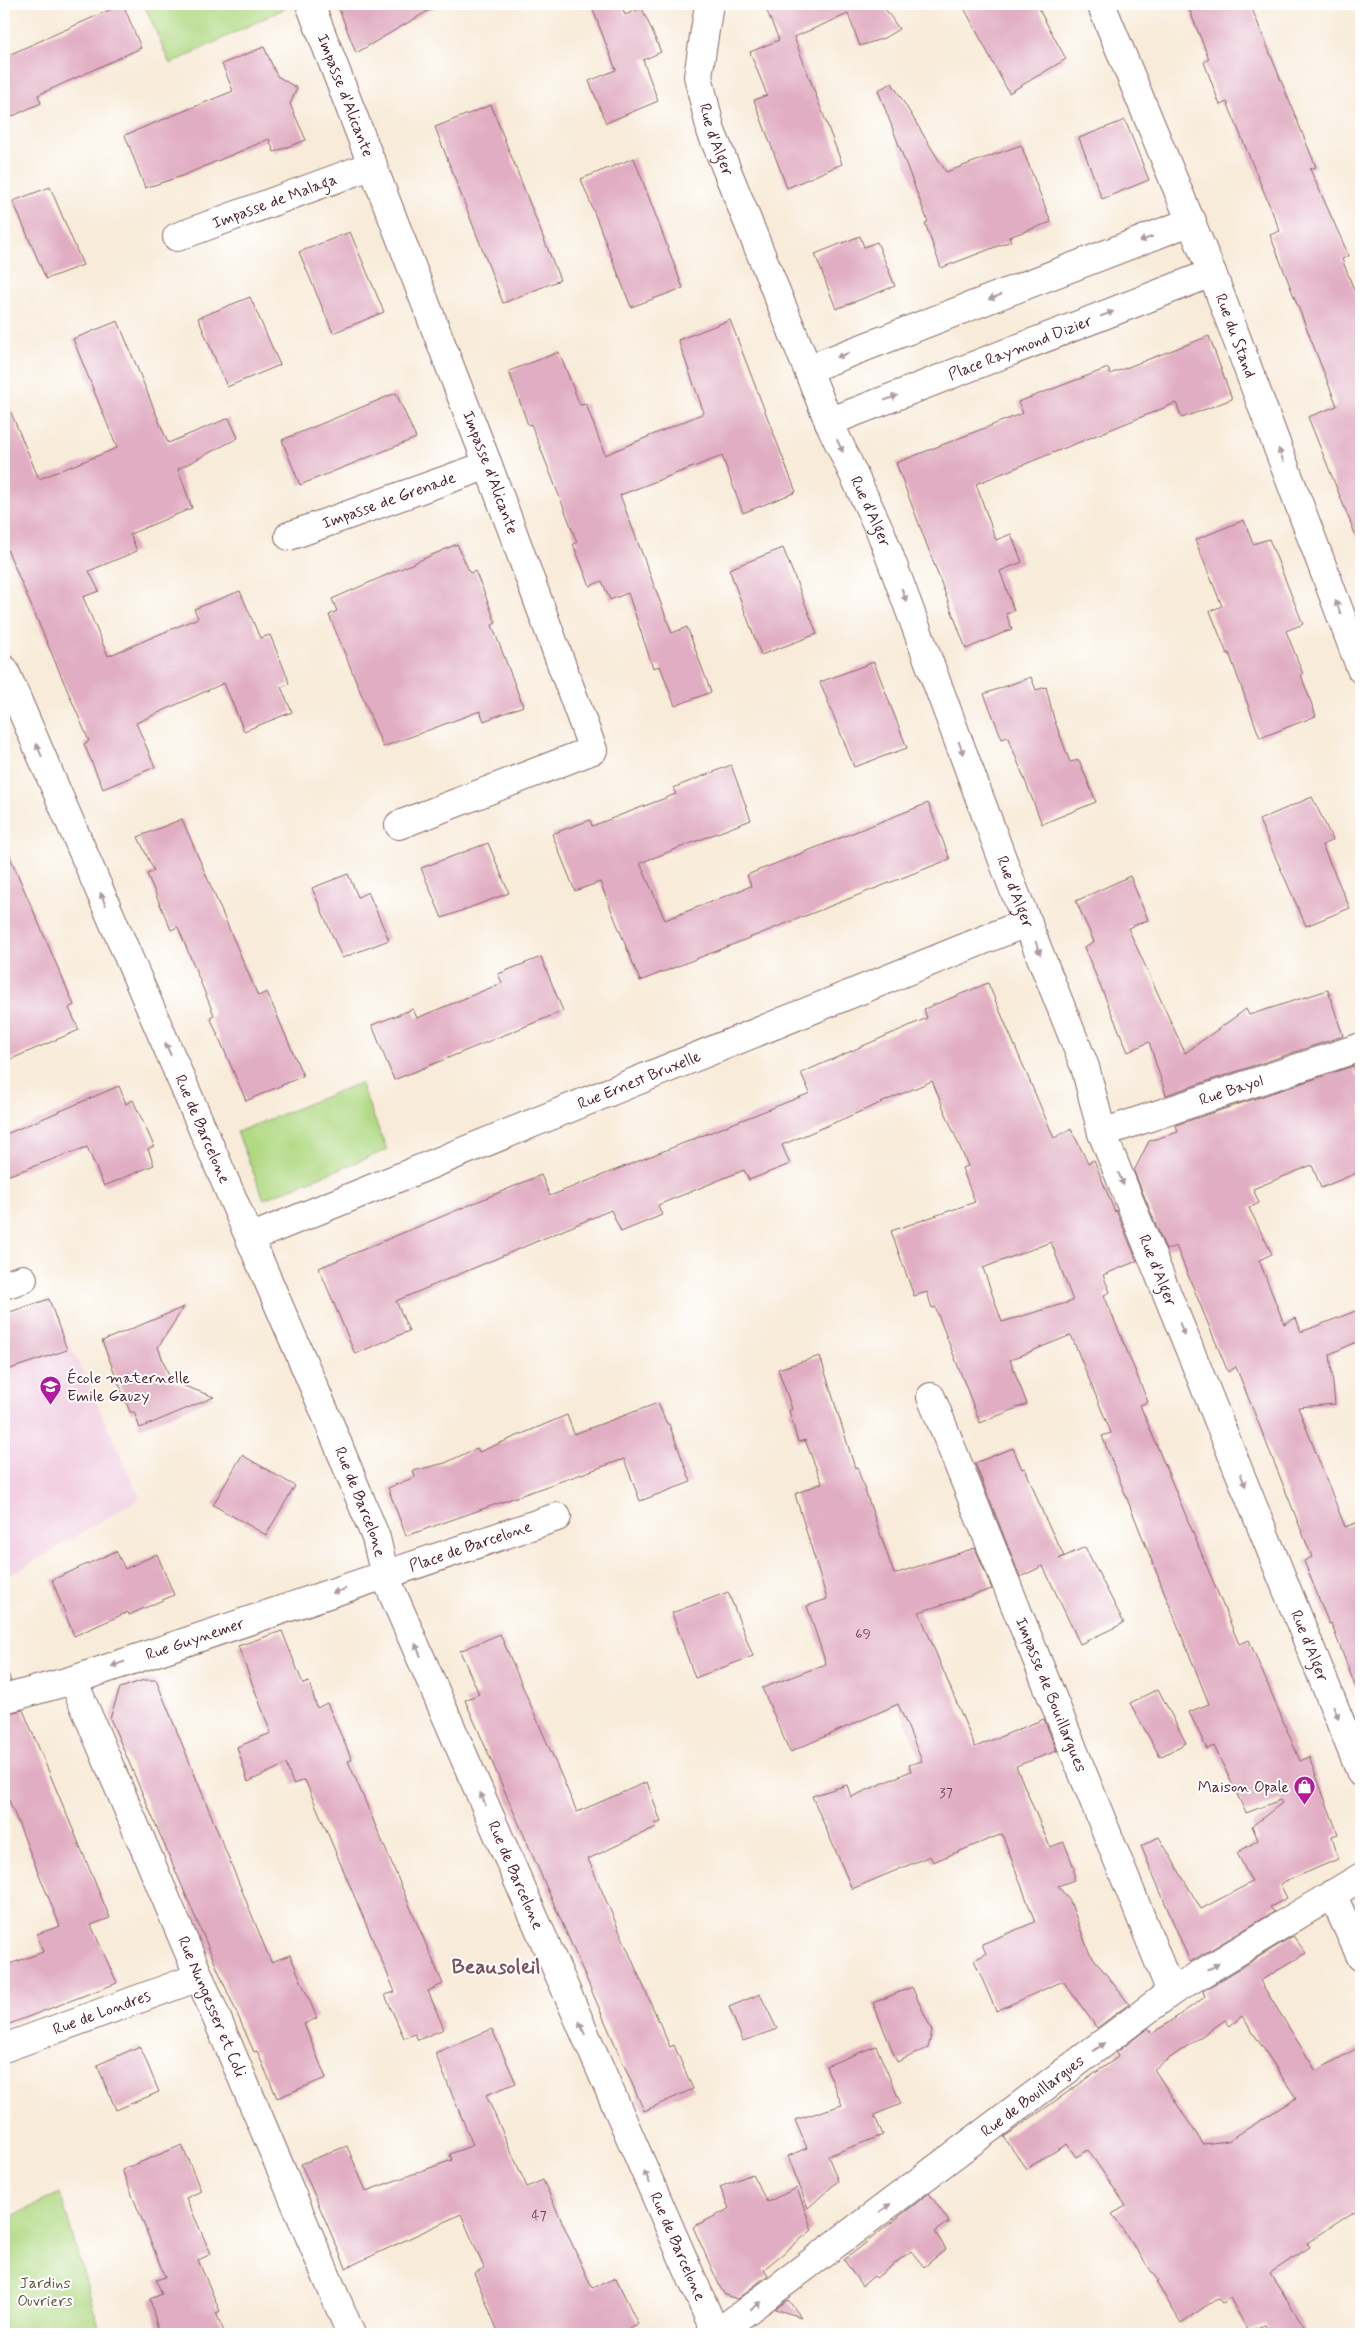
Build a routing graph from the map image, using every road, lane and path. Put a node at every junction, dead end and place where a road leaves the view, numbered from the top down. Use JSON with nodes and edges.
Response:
{"nodes":[{"id":1,"x":310,"y":4,"type":"edge"},
{"id":2,"x":709,"y":4,"type":"edge"},
{"id":3,"x":1101,"y":4,"type":"edge"},
{"id":4,"x":373,"y":165,"type":"junction"},
{"id":5,"x":1192,"y":221,"type":"junction"},
{"id":6,"x":177,"y":238,"type":"dead end"},
{"id":7,"x":1212,"y":273,"type":"junction"},
{"id":8,"x":808,"y":369,"type":"junction"},
{"id":9,"x":829,"y":422,"type":"junction"},
{"id":10,"x":488,"y":465,"type":"junction"},
{"id":11,"x":289,"y":536,"type":"dead end"},
{"id":12,"x":4,"y":669,"type":"edge"},
{"id":13,"x":1361,"y":670,"type":"edge"},
{"id":14,"x":400,"y":825,"type":"dead end"},
{"id":15,"x":1028,"y":922,"type":"junction"},
{"id":16,"x":1361,"y":1048,"type":"edge"},
{"id":17,"x":1102,"y":1133,"type":"junction"},
{"id":18,"x":250,"y":1238,"type":"junction"},
{"id":19,"x":931,"y":1398,"type":"dead end"},
{"id":20,"x":557,"y":1517,"type":"dead end"},
{"id":21,"x":385,"y":1576,"type":"junction"},
{"id":22,"x":73,"y":1680,"type":"junction"},
{"id":23,"x":4,"y":1699,"type":"edge"},
{"id":24,"x":1361,"y":1773,"type":"edge"},
{"id":25,"x":1361,"y":1877,"type":"edge"},
{"id":26,"x":1332,"y":1894,"type":"junction"},
{"id":27,"x":1361,"y":1957,"type":"edge"},
{"id":28,"x":199,"y":1978,"type":"junction"},
{"id":29,"x":1171,"y":1992,"type":"junction"},
{"id":30,"x":4,"y":2048,"type":"edge"},
{"id":31,"x":351,"y":2334,"type":"edge"},
{"id":32,"x":716,"y":2334,"type":"edge"}],
"edges":[{"from":1,"to":4,"type":"street","name":"Impasse d'Alicante"},
{"from":2,"to":8,"type":"street","name":"Rue d'Alger"},
{"from":3,"to":5,"type":"street","name":"Rue du Stand"},
{"from":4,"to":6,"type":"street","name":"Impasse de Malaga"},
{"from":4,"to":10,"type":"street","name":"Impasse d'Alicante"},
{"from":5,"to":7,"type":"street","name":"Rue du Stand"},
{"from":5,"to":8,"type":"street","one_way":true},
{"from":9,"to":7,"type":"street","name":"Place Raymond Dizier","one_way":true},
{"from":13,"to":7,"type":"street","name":"Rue du Stand","one_way":true},
{"from":8,"to":9,"type":"street","name":"Rue d'Alger"},
{"from":9,"to":15,"type":"street","name":"Rue d'Alger","one_way":true},
{"from":10,"to":11,"type":"street","name":"Impasse de Grenade"},
{"from":10,"to":14,"type":"street","name":"Impasse d'Alicante"},
{"from":18,"to":12,"type":"street","name":"Rue de Barcelone","one_way":true},
{"from":15,"to":17,"type":"street","name":"Rue d'Alger","one_way":true},
{"from":15,"to":18,"type":"street","name":"Rue Ernest Bruxelle"},
{"from":16,"to":17,"type":"street","name":"Rue Bayol"},
{"from":17,"to":24,"type":"street","name":"Rue d'Alger","one_way":true},
{"from":18,"to":21,"type":"street","name":"Rue de Barcelone"},
{"from":19,"to":29,"type":"street","name":"Impasse de Bouillargues"},
{"from":20,"to":21,"type":"street","name":"Place de Barcelone"},
{"from":21,"to":22,"type":"street","name":"Rue Guynemer","one_way":true},
{"from":32,"to":21,"type":"street","name":"Rue de Barcelone","one_way":true},
{"from":22,"to":23,"type":"street","name":"Rue Guynemer"},
{"from":22,"to":28,"type":"street","name":"Rue Nungesser et Coli"},
{"from":25,"to":26,"type":"street","name":"Rue de Bouillargues"},
{"from":26,"to":27,"type":"street"},
{"from":29,"to":26,"type":"street","name":"Rue de Bouillargues","one_way":true},
{"from":28,"to":30,"type":"street","name":"Rue de Londres"},
{"from":28,"to":31,"type":"street","name":"Rue Nungesser et Coli"},
{"from":32,"to":29,"type":"street","name":"Rue de Bouillargues","one_way":true}]}
